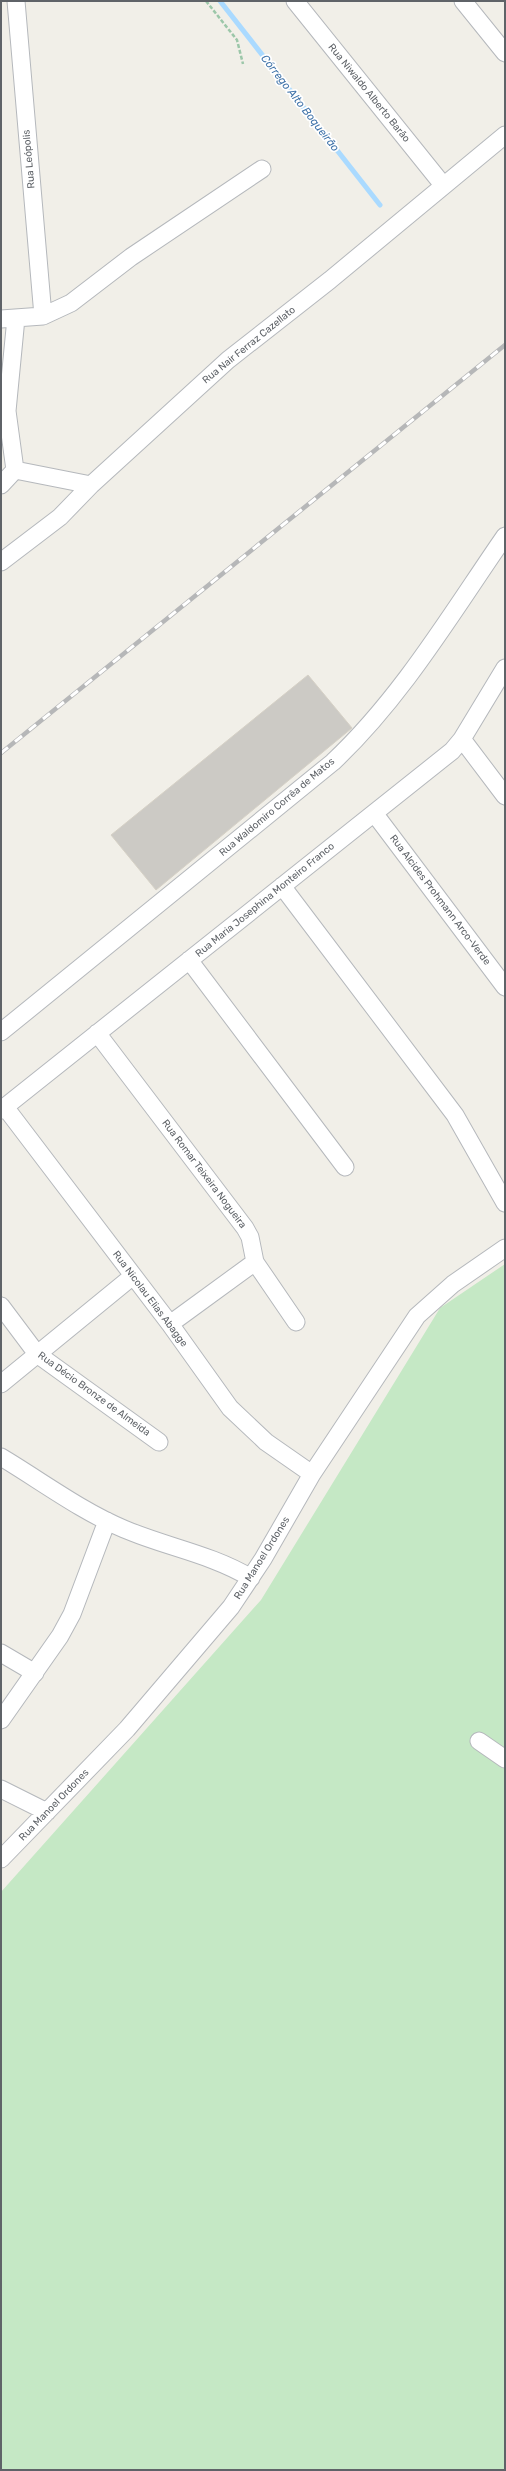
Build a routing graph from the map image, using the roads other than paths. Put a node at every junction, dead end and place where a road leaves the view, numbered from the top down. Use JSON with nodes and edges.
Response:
{"nodes":[{"id":1,"x":16,"y":1,"type":"edge"},
{"id":2,"x":295,"y":1,"type":"edge"},
{"id":3,"x":463,"y":1,"type":"edge"},
{"id":4,"x":505,"y":53,"type":"edge"},
{"id":5,"x":505,"y":135,"type":"edge"},
{"id":6,"x":262,"y":169,"type":"dead end"},
{"id":7,"x":444,"y":185,"type":"junction"},
{"id":8,"x":43,"y":316,"type":"junction"},
{"id":9,"x":9,"y":319,"type":"edge"},
{"id":10,"x":15,"y":470,"type":"junction"},
{"id":11,"x":1,"y":485,"type":"edge"},
{"id":12,"x":91,"y":485,"type":"junction"},
{"id":13,"x":505,"y":536,"type":"edge"},
{"id":14,"x":1,"y":562,"type":"edge"},
{"id":15,"x":505,"y":668,"type":"edge"},
{"id":16,"x":462,"y":739,"type":"junction"},
{"id":17,"x":505,"y":796,"type":"edge"},
{"id":18,"x":374,"y":813,"type":"junction"},
{"id":19,"x":282,"y":886,"type":"junction"},
{"id":20,"x":189,"y":960,"type":"junction"},
{"id":21,"x":505,"y":987,"type":"edge"},
{"id":22,"x":1,"y":1032,"type":"edge"},
{"id":23,"x":97,"y":1033,"type":"junction"},
{"id":24,"x":3,"y":1109,"type":"edge"},
{"id":25,"x":346,"y":1167,"type":"dead end"},
{"id":26,"x":505,"y":1203,"type":"edge"},
{"id":27,"x":505,"y":1248,"type":"edge"},
{"id":28,"x":255,"y":1262,"type":"junction"},
{"id":29,"x":132,"y":1276,"type":"junction"},
{"id":30,"x":1,"y":1306,"type":"edge"},
{"id":31,"x":296,"y":1322,"type":"dead end"},
{"id":32,"x":170,"y":1324,"type":"junction"},
{"id":33,"x":37,"y":1354,"type":"junction"},
{"id":34,"x":1,"y":1384,"type":"edge"},
{"id":35,"x":159,"y":1442,"type":"dead end"},
{"id":36,"x":1,"y":1457,"type":"edge"},
{"id":37,"x":312,"y":1474,"type":"junction"},
{"id":38,"x":107,"y":1522,"type":"junction"},
{"id":39,"x":251,"y":1578,"type":"junction"},
{"id":40,"x":1,"y":1653,"type":"edge"},
{"id":41,"x":35,"y":1673,"type":"junction"},
{"id":42,"x":1,"y":1720,"type":"edge"},
{"id":43,"x":479,"y":1741,"type":"dead end"},
{"id":44,"x":505,"y":1759,"type":"edge"},
{"id":45,"x":1,"y":1789,"type":"edge"},
{"id":46,"x":47,"y":1812,"type":"junction"},
{"id":47,"x":1,"y":1859,"type":"edge"}],
"edges":[{"from":1,"to":8,"type":"street","name":"Rua Leópolis"},
{"from":2,"to":7,"type":"street","name":"Rua Niwaldo Alberto Barão"},
{"from":3,"to":4,"type":"street"},
{"from":5,"to":7,"type":"street","name":"Rua Nair Ferraz Cazellato"},
{"from":6,"to":8,"type":"street"},
{"from":7,"to":12,"type":"street","name":"Rua Nair Ferraz Cazellato"},
{"from":8,"to":9,"type":"street"},
{"from":9,"to":10,"type":"street"},
{"from":10,"to":11,"type":"street"},
{"from":10,"to":12,"type":"street"},
{"from":12,"to":14,"type":"street","name":"Rua Nair Ferraz Cazellato"},
{"from":13,"to":22,"type":"street","name":"Rua Waldomiro Corrêa de Matos"},
{"from":15,"to":16,"type":"street","name":"Rua Maria Josephina Monteiro Franco"},
{"from":16,"to":17,"type":"street"},
{"from":16,"to":18,"type":"street","name":"Rua Maria Josephina Monteiro Franco"},
{"from":18,"to":19,"type":"street","name":"Rua Maria Josephina Monteiro Franco"},
{"from":18,"to":21,"type":"street","name":"Rua Alcides Prohmann Arco-Verde"},
{"from":19,"to":20,"type":"street","name":"Rua Maria Josephina Monteiro Franco"},
{"from":19,"to":26,"type":"street"},
{"from":20,"to":23,"type":"street","name":"Rua Maria Josephina Monteiro Franco"},
{"from":20,"to":25,"type":"street"},
{"from":23,"to":24,"type":"street","name":"Rua Maria Josephina Monteiro Franco"},
{"from":23,"to":28,"type":"street","name":"Rua Romar Teixeira Nogueira"},
{"from":24,"to":29,"type":"street","name":"Rua Nicolau Elias Abagge"},
{"from":27,"to":37,"type":"street","name":"Rua Manoel Ordones"},
{"from":28,"to":31,"type":"street","name":"Rua Romar Teixeira Nogueira"},
{"from":28,"to":32,"type":"street"},
{"from":29,"to":32,"type":"street","name":"Rua Nicolau Elias Abagge"},
{"from":29,"to":33,"type":"street"},
{"from":30,"to":33,"type":"street","name":"Rua Décio Bronze de Almeida"},
{"from":32,"to":37,"type":"street","name":"Rua Nicolau Elias Abagge"},
{"from":33,"to":34,"type":"street"},
{"from":33,"to":35,"type":"street","name":"Rua Décio Bronze de Almeida"},
{"from":36,"to":38,"type":"street"},
{"from":37,"to":39,"type":"street","name":"Rua Manoel Ordones"},
{"from":38,"to":39,"type":"street"},
{"from":38,"to":41,"type":"street"},
{"from":39,"to":46,"type":"street","name":"Rua Manoel Ordones"},
{"from":40,"to":41,"type":"street"},
{"from":41,"to":42,"type":"street"},
{"from":43,"to":44,"type":"street"},
{"from":45,"to":46,"type":"street"},
{"from":46,"to":47,"type":"street","name":"Rua Manoel Ordones"}]}
